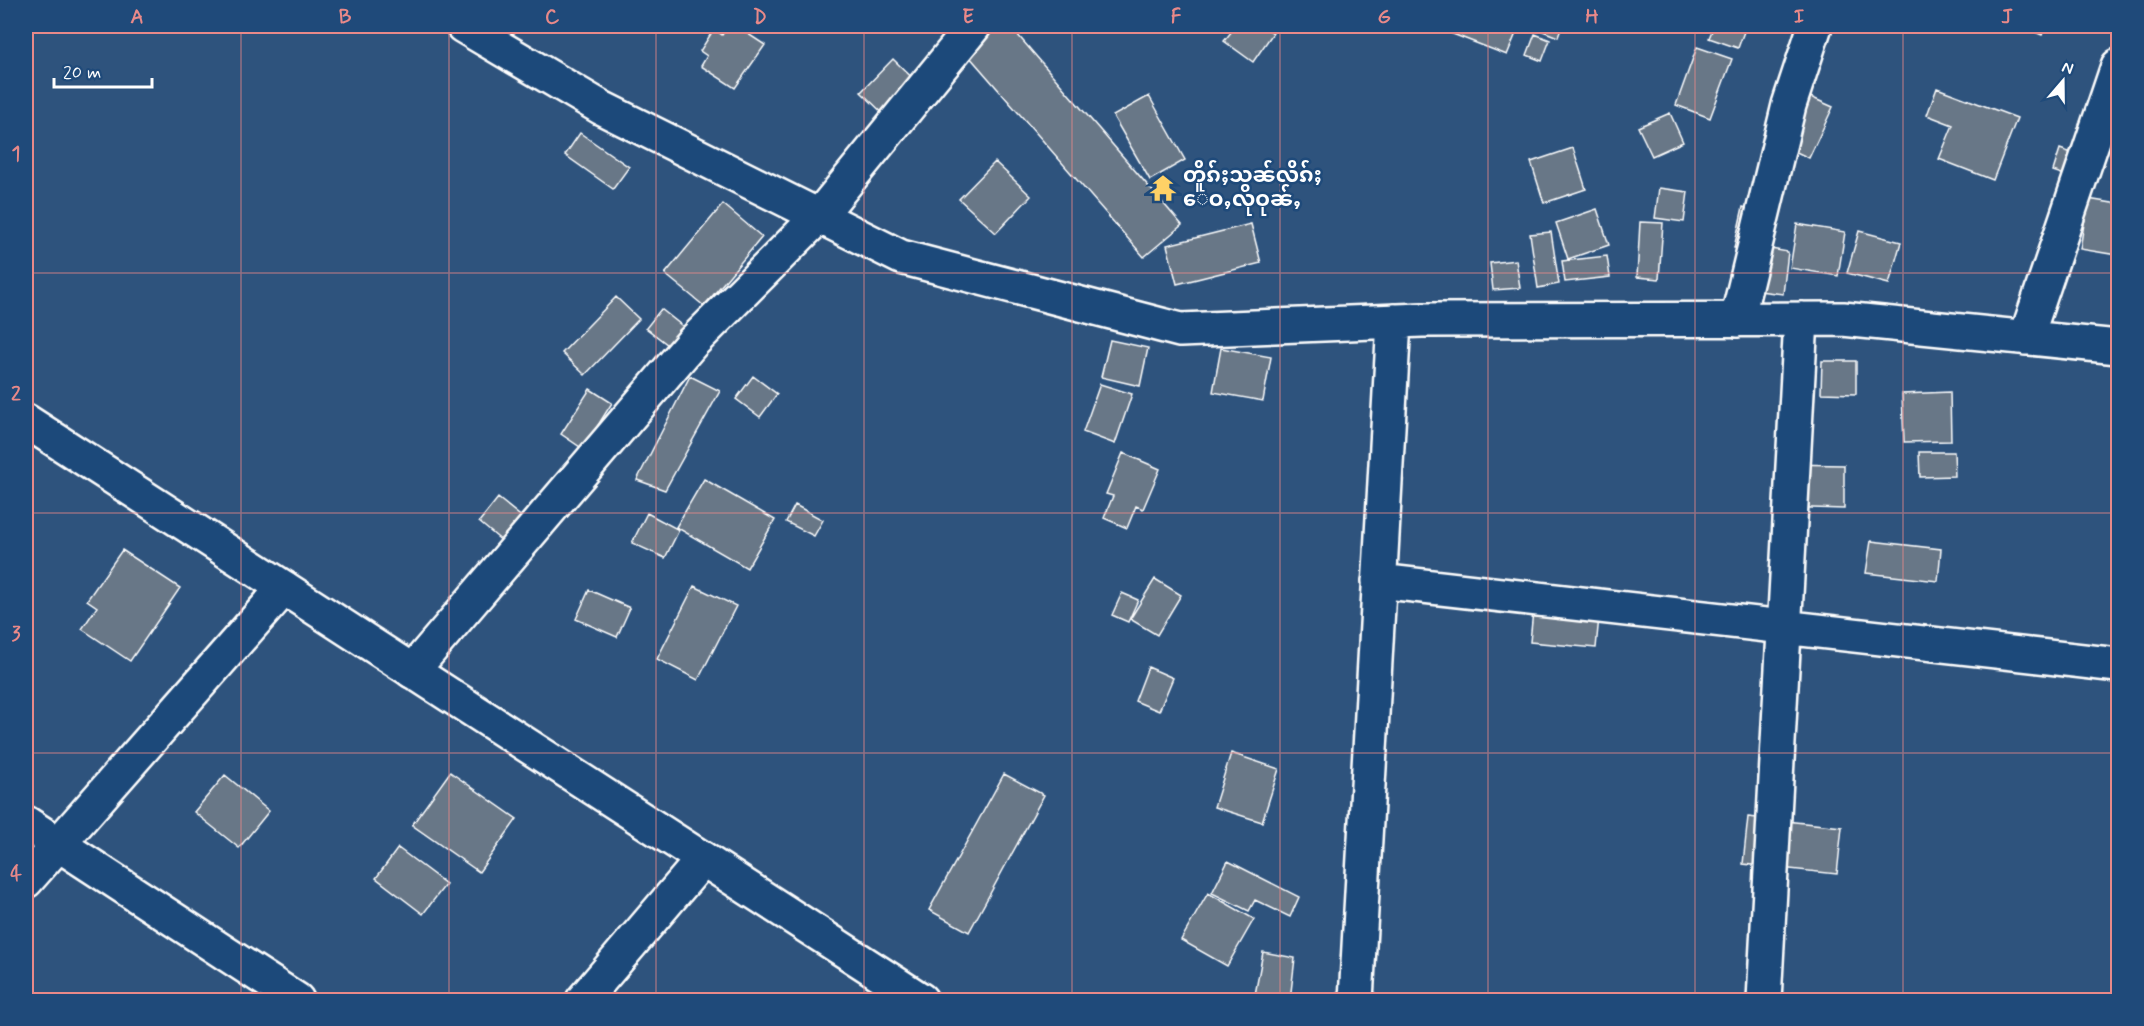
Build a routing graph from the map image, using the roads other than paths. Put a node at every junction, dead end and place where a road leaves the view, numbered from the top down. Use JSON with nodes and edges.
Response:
{"nodes":[{"id":1,"x":463,"y":26,"type":"edge"},
{"id":2,"x":974,"y":26,"type":"edge"},
{"id":3,"x":1815,"y":26,"type":"edge"},
{"id":4,"x":2118,"y":66,"type":"edge"},
{"id":5,"x":819,"y":216,"type":"junction"},
{"id":6,"x":1800,"y":319,"type":"junction"},
{"id":7,"x":1737,"y":320,"type":"junction"},
{"id":8,"x":1394,"y":321,"type":"junction"},
{"id":9,"x":2026,"y":338,"type":"junction"},
{"id":10,"x":2118,"y":347,"type":"edge"},
{"id":11,"x":26,"y":421,"type":"edge"},
{"id":12,"x":1379,"y":581,"type":"junction"},
{"id":13,"x":284,"y":588,"type":"junction"},
{"id":14,"x":1786,"y":627,"type":"junction"},
{"id":15,"x":2118,"y":665,"type":"edge"},
{"id":16,"x":412,"y":671,"type":"junction"},
{"id":17,"x":26,"y":823,"type":"edge"},
{"id":18,"x":58,"y":844,"type":"junction"},
{"id":19,"x":703,"y":859,"type":"junction"},
{"id":20,"x":26,"y":881,"type":"edge"},
{"id":21,"x":297,"y":1000,"type":"edge"},
{"id":22,"x":583,"y":1000,"type":"edge"},
{"id":23,"x":921,"y":1000,"type":"edge"},
{"id":24,"x":1356,"y":1000,"type":"edge"},
{"id":25,"x":1764,"y":1000,"type":"edge"}],
"edges":[{"from":1,"to":5,"type":"street"},
{"from":2,"to":5,"type":"street"},
{"from":3,"to":7,"type":"street"},
{"from":4,"to":9,"type":"street"},
{"from":5,"to":8,"type":"street"},
{"from":5,"to":16,"type":"street"},
{"from":6,"to":7,"type":"street"},
{"from":6,"to":9,"type":"street"},
{"from":6,"to":14,"type":"street"},
{"from":7,"to":8,"type":"street"},
{"from":8,"to":12,"type":"street"},
{"from":9,"to":10,"type":"street"},
{"from":11,"to":13,"type":"street"},
{"from":12,"to":14,"type":"street"},
{"from":12,"to":24,"type":"street"},
{"from":13,"to":16,"type":"street"},
{"from":13,"to":18,"type":"street"},
{"from":14,"to":15,"type":"street"},
{"from":14,"to":25,"type":"street"},
{"from":16,"to":19,"type":"street"},
{"from":17,"to":18,"type":"street"},
{"from":18,"to":20,"type":"street"},
{"from":18,"to":21,"type":"street"},
{"from":19,"to":22,"type":"street"},
{"from":19,"to":23,"type":"street"}]}
